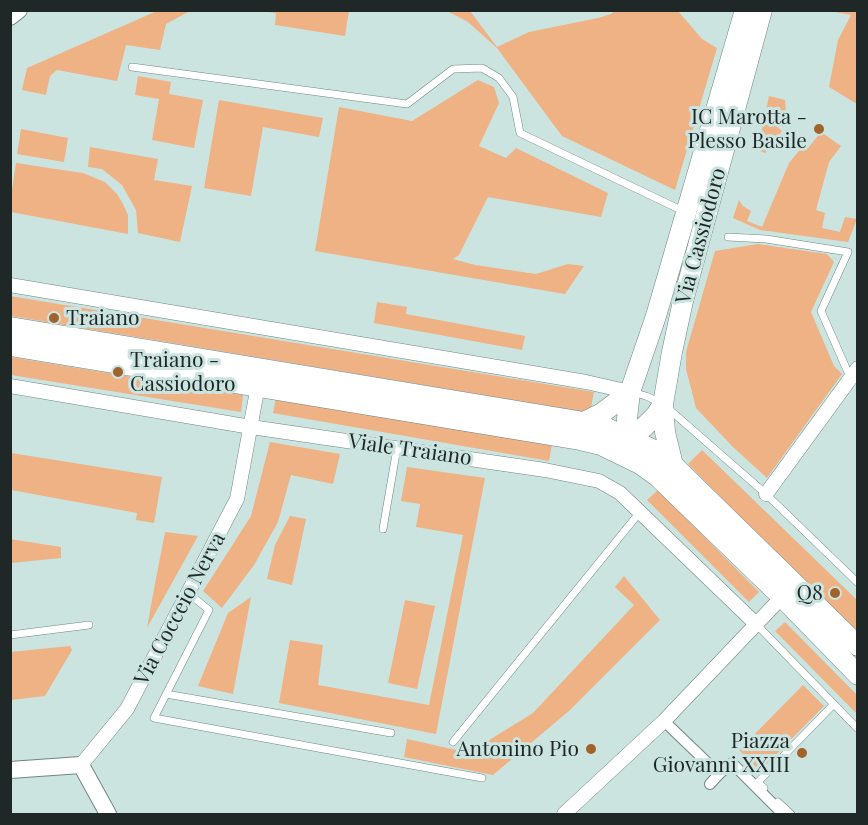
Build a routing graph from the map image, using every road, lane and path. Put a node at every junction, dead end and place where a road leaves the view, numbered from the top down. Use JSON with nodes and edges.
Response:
{"nodes":[{"id":1,"x":19,"y":10,"type":"edge"},
{"id":2,"x":745,"y":10,"type":"edge"},
{"id":3,"x":762,"y":10,"type":"edge"},
{"id":4,"x":10,"y":17,"type":"edge"},
{"id":5,"x":132,"y":67,"type":"dead end"},
{"id":6,"x":686,"y":212,"type":"junction"},
{"id":7,"x":728,"y":237,"type":"dead end"},
{"id":8,"x":10,"y":285,"type":"edge"},
{"id":9,"x":10,"y":327,"type":"edge"},
{"id":10,"x":10,"y":346,"type":"edge"},
{"id":11,"x":259,"y":377,"type":"junction"},
{"id":12,"x":853,"y":378,"type":"edge"},
{"id":13,"x":10,"y":386,"type":"edge"},
{"id":14,"x":630,"y":392,"type":"junction"},
{"id":15,"x":663,"y":404,"type":"junction"},
{"id":16,"x":584,"y":422,"type":"junction"},
{"id":17,"x":251,"y":427,"type":"junction"},
{"id":18,"x":629,"y":437,"type":"junction"},
{"id":19,"x":601,"y":445,"type":"junction"},
{"id":20,"x":397,"y":448,"type":"junction"},
{"id":21,"x":640,"y":464,"type":"junction"},
{"id":22,"x":672,"y":465,"type":"junction"},
{"id":23,"x":765,"y":494,"type":"junction"},
{"id":24,"x":640,"y":512,"type":"junction"},
{"id":25,"x":383,"y":529,"type":"dead end"},
{"id":26,"x":858,"y":583,"type":"edge"},
{"id":27,"x":788,"y":590,"type":"junction"},
{"id":28,"x":188,"y":593,"type":"junction"},
{"id":29,"x":756,"y":624,"type":"junction"},
{"id":30,"x":89,"y":625,"type":"dead end"},
{"id":31,"x":10,"y":635,"type":"edge"},
{"id":32,"x":858,"y":646,"type":"edge"},
{"id":33,"x":858,"y":675,"type":"edge"},
{"id":34,"x":166,"y":694,"type":"junction"},
{"id":35,"x":833,"y":705,"type":"junction"},
{"id":36,"x":664,"y":721,"type":"junction"},
{"id":37,"x":858,"y":729,"type":"edge"},
{"id":38,"x":391,"y":733,"type":"dead end"},
{"id":39,"x":453,"y":742,"type":"dead end"},
{"id":40,"x":81,"y":765,"type":"junction"},
{"id":41,"x":10,"y":770,"type":"edge"},
{"id":42,"x":719,"y":774,"type":"junction"},
{"id":43,"x":482,"y":778,"type":"dead end"},
{"id":44,"x":710,"y":784,"type":"dead end"},
{"id":45,"x":108,"y":814,"type":"edge"},
{"id":46,"x":564,"y":814,"type":"edge"},
{"id":47,"x":783,"y":814,"type":"edge"},
{"id":48,"x":791,"y":814,"type":"edge"}],
"edges":[{"from":1,"to":4,"type":"street"},
{"from":2,"to":6,"type":"main road","name":"Via Cassiodoro"},
{"from":3,"to":15,"type":"main road","name":"Via Cassiodoro"},
{"from":5,"to":6,"type":"lane"},
{"from":6,"to":14,"type":"main road","name":"Via Cassiodoro"},
{"from":7,"to":12,"type":"lane"},
{"from":8,"to":14,"type":"street"},
{"from":9,"to":11,"type":"main road","name":"Viale Traiano"},
{"from":10,"to":11,"type":"main road","name":"Viale Traiano"},
{"from":11,"to":16,"type":"main road","name":"Viale Traiano"},
{"from":11,"to":17,"type":"street","name":"Via Cocceio Nerva"},
{"from":11,"to":19,"type":"main road","name":"Viale Traiano"},
{"from":12,"to":23,"type":"street"},
{"from":13,"to":17,"type":"street","name":"Viale Traiano"},
{"from":14,"to":15,"type":"lane"},
{"from":14,"to":16,"type":"main road"},
{"from":14,"to":18,"type":"main road","name":"Via Cassiodoro"},
{"from":15,"to":18,"type":"main road"},
{"from":15,"to":22,"type":"main road","name":"Via Cassiodoro"},
{"from":15,"to":23,"type":"lane"},
{"from":16,"to":18,"type":"main road","name":"Viale Traiano"},
{"from":17,"to":20,"type":"street","name":"Viale Traiano"},
{"from":17,"to":28,"type":"street","name":"Via Cocceio Nerva"},
{"from":18,"to":19,"type":"main road"},
{"from":18,"to":21,"type":"main road"},
{"from":18,"to":22,"type":"main road","name":"Viale Traiano"},
{"from":19,"to":21,"type":"main road"},
{"from":20,"to":24,"type":"street","name":"Viale Traiano"},
{"from":20,"to":25,"type":"lane"},
{"from":21,"to":27,"type":"main road"},
{"from":22,"to":27,"type":"main road"},
{"from":23,"to":26,"type":"lane"},
{"from":24,"to":29,"type":"street","name":"Viale Traiano"},
{"from":24,"to":39,"type":"lane"},
{"from":27,"to":29,"type":"street"},
{"from":27,"to":32,"type":"main road"},
{"from":27,"to":33,"type":"main road"},
{"from":28,"to":34,"type":"lane"},
{"from":28,"to":40,"type":"street","name":"Via Cocceio Nerva"},
{"from":29,"to":35,"type":"lane"},
{"from":29,"to":36,"type":"street"},
{"from":30,"to":31,"type":"lane"},
{"from":34,"to":38,"type":"lane"},
{"from":34,"to":43,"type":"lane"},
{"from":35,"to":37,"type":"lane"},
{"from":35,"to":48,"type":"lane"},
{"from":36,"to":42,"type":"street"},
{"from":36,"to":46,"type":"street"},
{"from":40,"to":41,"type":"street"},
{"from":40,"to":45,"type":"street"},
{"from":42,"to":44,"type":"street"},
{"from":42,"to":47,"type":"street"}]}
